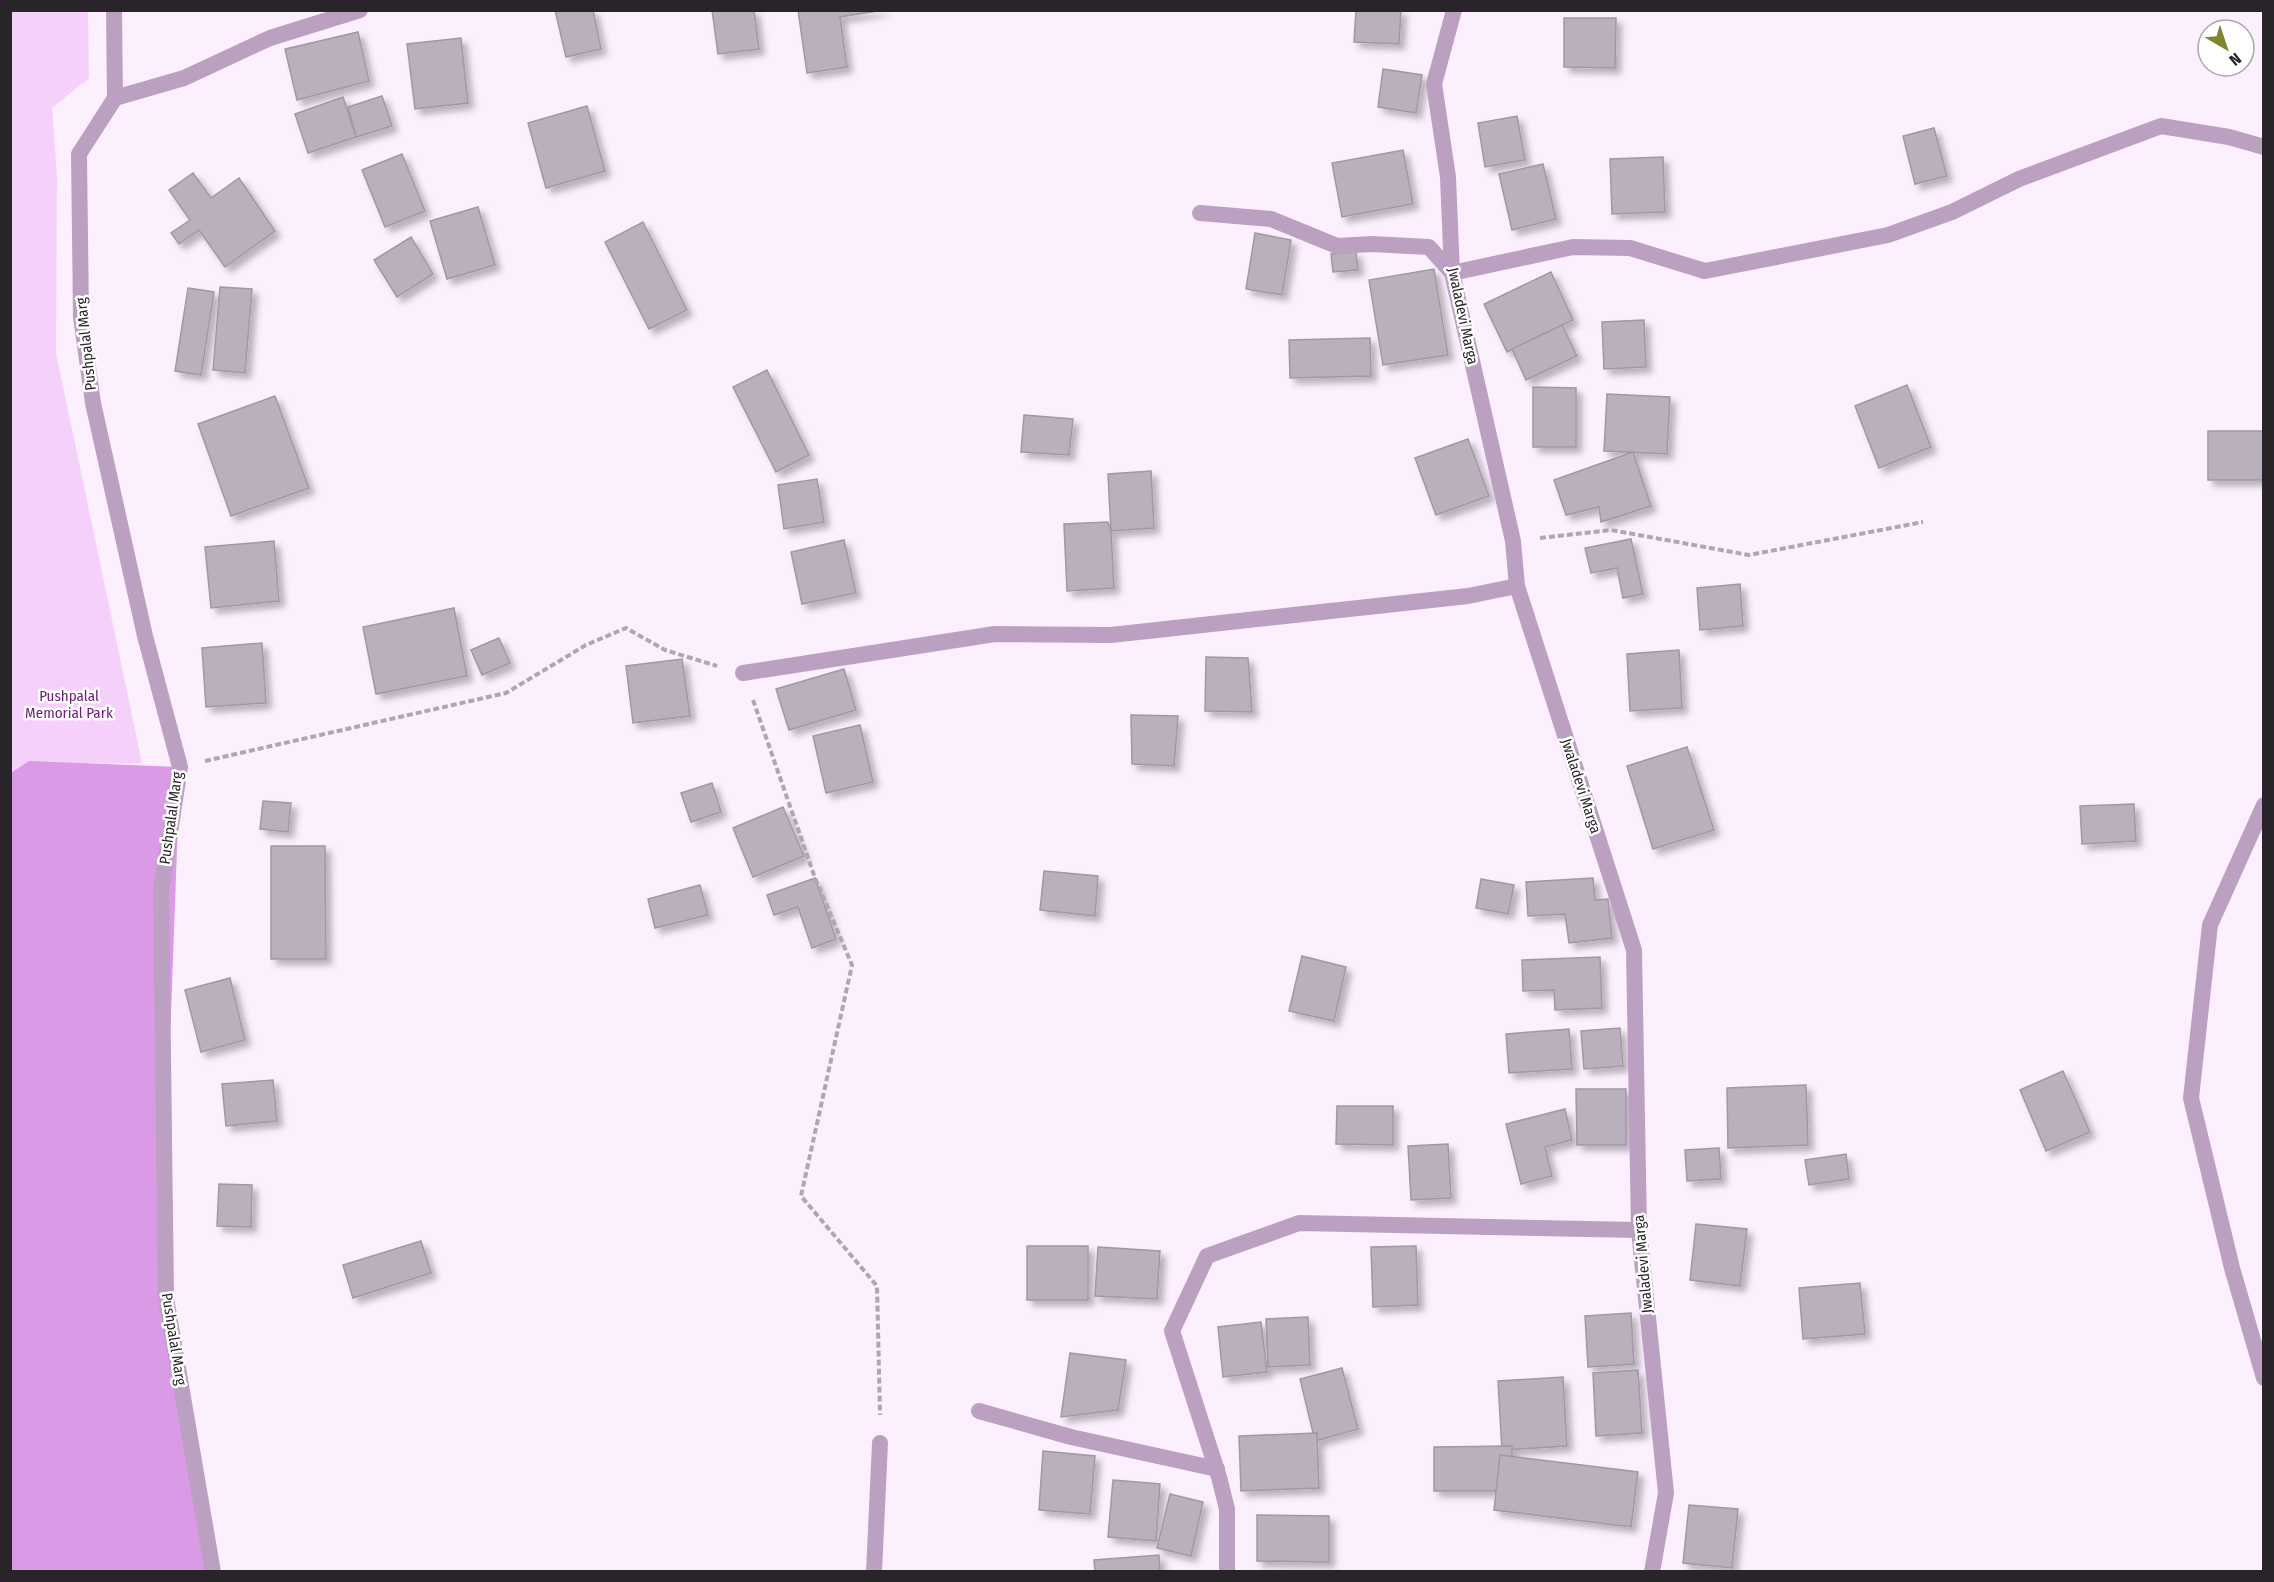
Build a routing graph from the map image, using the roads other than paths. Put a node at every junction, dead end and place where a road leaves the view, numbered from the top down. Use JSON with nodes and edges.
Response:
{"nodes":[{"id":1,"x":114,"y":10,"type":"edge"},
{"id":2,"x":360,"y":10,"type":"edge"},
{"id":3,"x":1454,"y":10,"type":"edge"},
{"id":4,"x":115,"y":98,"type":"junction"},
{"id":5,"x":2264,"y":147,"type":"edge"},
{"id":6,"x":1200,"y":213,"type":"dead end"},
{"id":7,"x":1452,"y":273,"type":"junction"},
{"id":8,"x":1517,"y":586,"type":"junction"},
{"id":9,"x":743,"y":673,"type":"road end"},
{"id":10,"x":2264,"y":805,"type":"edge"},
{"id":11,"x":1639,"y":1230,"type":"junction"},
{"id":12,"x":2264,"y":1378,"type":"edge"},
{"id":13,"x":979,"y":1411,"type":"dead end"},
{"id":14,"x":880,"y":1443,"type":"road end"},
{"id":15,"x":1216,"y":1469,"type":"junction"},
{"id":16,"x":213,"y":1572,"type":"edge"},
{"id":17,"x":874,"y":1572,"type":"edge"},
{"id":18,"x":1227,"y":1572,"type":"edge"},
{"id":19,"x":1652,"y":1572,"type":"edge"}],
"edges":[{"from":1,"to":4,"type":"street"},
{"from":2,"to":4,"type":"street"},
{"from":3,"to":7,"type":"street","name":"Jwaladevi Marga"},
{"from":4,"to":16,"type":"street","name":"Pushpalal Marg"},
{"from":5,"to":7,"type":"street"},
{"from":6,"to":7,"type":"street"},
{"from":7,"to":8,"type":"street","name":"Jwaladevi Marga"},
{"from":8,"to":9,"type":"street"},
{"from":8,"to":11,"type":"street","name":"Jwaladevi Marga"},
{"from":10,"to":12,"type":"street"},
{"from":11,"to":15,"type":"street"},
{"from":11,"to":19,"type":"street","name":"Jwaladevi Marga"},
{"from":13,"to":15,"type":"street"},
{"from":14,"to":17,"type":"street"},
{"from":15,"to":18,"type":"street"}]}
